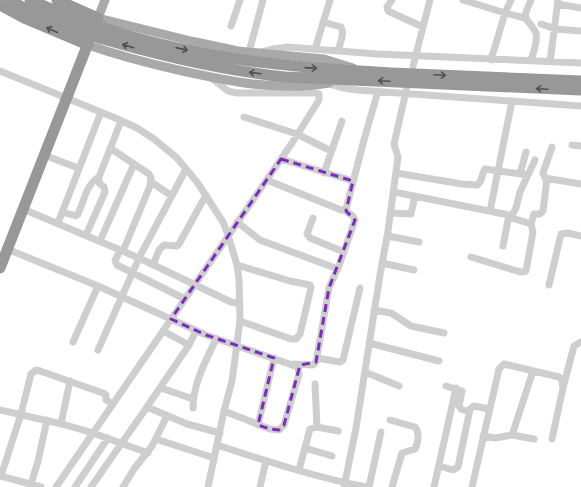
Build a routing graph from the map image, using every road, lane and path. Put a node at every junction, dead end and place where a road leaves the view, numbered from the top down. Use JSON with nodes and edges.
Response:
{"nodes":[{"id":1,"x":8,"y":0,"type":"edge"},
{"id":2,"x":30,"y":0,"type":"edge"},
{"id":3,"x":57,"y":0,"type":"edge"},
{"id":4,"x":106,"y":0,"type":"edge"},
{"id":5,"x":240,"y":0,"type":"edge"},
{"id":6,"x":263,"y":0,"type":"edge"},
{"id":7,"x":330,"y":0,"type":"edge"},
{"id":8,"x":392,"y":0,"type":"edge"},
{"id":9,"x":430,"y":0,"type":"edge"},
{"id":10,"x":463,"y":0,"type":"edge"},
{"id":11,"x":512,"y":0,"type":"edge"},
{"id":12,"x":532,"y":0,"type":"edge"},
{"id":13,"x":558,"y":2,"type":"edge"},
{"id":14,"x":487,"y":4,"type":"edge"},
{"id":15,"x":0,"y":5,"type":"edge"},
{"id":16,"x":581,"y":8,"type":"edge"},
{"id":17,"x":505,"y":13,"type":"junction"},
{"id":18,"x":525,"y":18,"type":"junction"},
{"id":19,"x":323,"y":22,"type":"junction"},
{"id":20,"x":91,"y":24,"type":"junction"},
{"id":21,"x":541,"y":24,"type":"dead end"},
{"id":22,"x":231,"y":26,"type":"dead end"},
{"id":23,"x":423,"y":27,"type":"junction"},
{"id":24,"x":555,"y":29,"type":"junction"},
{"id":25,"x":581,"y":31,"type":"edge"},
{"id":26,"x":102,"y":33,"type":"junction"},
{"id":27,"x":88,"y":45,"type":"junction"},
{"id":28,"x":315,"y":48,"type":"junction"},
{"id":29,"x":338,"y":51,"type":"junction"},
{"id":30,"x":249,"y":52,"type":"junction"},
{"id":31,"x":261,"y":53,"type":"junction"},
{"id":32,"x":415,"y":56,"type":"junction"},
{"id":33,"x":491,"y":60,"type":"junction"},
{"id":34,"x":531,"y":61,"type":"junction"},
{"id":35,"x":550,"y":62,"type":"junction"},
{"id":36,"x":581,"y":63,"type":"edge"},
{"id":37,"x":413,"y":66,"type":"dead end"},
{"id":38,"x":0,"y":71,"type":"edge"},
{"id":39,"x":366,"y":72,"type":"junction"},
{"id":40,"x":210,"y":77,"type":"junction"},
{"id":41,"x":346,"y":80,"type":"junction"},
{"id":42,"x":581,"y":82,"type":"edge"},
{"id":43,"x":325,"y":83,"type":"junction"},
{"id":44,"x":406,"y":90,"type":"junction"},
{"id":45,"x":581,"y":90,"type":"edge"},
{"id":46,"x":378,"y":91,"type":"junction"},
{"id":47,"x":68,"y":98,"type":"junction"},
{"id":48,"x":512,"y":101,"type":"junction"},
{"id":49,"x":581,"y":106,"type":"edge"},
{"id":50,"x":101,"y":112,"type":"junction"},
{"id":51,"x":244,"y":117,"type":"dead end"},
{"id":52,"x":121,"y":121,"type":"junction"},
{"id":53,"x":342,"y":121,"type":"dead end"},
{"id":54,"x":297,"y":134,"type":"junction"},
{"id":55,"x":572,"y":145,"type":"dead end"},
{"id":56,"x":581,"y":146,"type":"edge"},
{"id":57,"x":552,"y":147,"type":"dead end"},
{"id":58,"x":110,"y":148,"type":"junction"},
{"id":59,"x":331,"y":151,"type":"junction"},
{"id":60,"x":526,"y":152,"type":"dead end"},
{"id":61,"x":44,"y":155,"type":"junction"},
{"id":62,"x":281,"y":159,"type":"junction"},
{"id":63,"x":534,"y":160,"type":"dead end"},
{"id":64,"x":134,"y":164,"type":"junction"},
{"id":65,"x":78,"y":168,"type":"junction"},
{"id":66,"x":186,"y":169,"type":"junction"},
{"id":67,"x":497,"y":170,"type":"junction"},
{"id":68,"x":324,"y":172,"type":"junction"},
{"id":69,"x":396,"y":173,"type":"junction"},
{"id":70,"x":520,"y":174,"type":"junction"},
{"id":71,"x":528,"y":176,"type":"junction"},
{"id":72,"x":99,"y":177,"type":"junction"},
{"id":73,"x":547,"y":179,"type":"junction"},
{"id":74,"x":267,"y":180,"type":"junction"},
{"id":75,"x":353,"y":181,"type":"junction"},
{"id":76,"x":151,"y":182,"type":"junction"},
{"id":77,"x":581,"y":184,"type":"edge"},
{"id":78,"x":394,"y":192,"type":"junction"},
{"id":79,"x":206,"y":195,"type":"junction"},
{"id":80,"x":172,"y":196,"type":"junction"},
{"id":81,"x":415,"y":196,"type":"junction"},
{"id":82,"x":23,"y":209,"type":"junction"},
{"id":83,"x":344,"y":210,"type":"junction"},
{"id":84,"x":490,"y":211,"type":"junction"},
{"id":85,"x":62,"y":212,"type":"junction"},
{"id":86,"x":391,"y":213,"type":"junction"},
{"id":87,"x":509,"y":216,"type":"junction"},
{"id":88,"x":313,"y":218,"type":"dead end"},
{"id":89,"x":237,"y":222,"type":"junction"},
{"id":90,"x":58,"y":223,"type":"junction"},
{"id":91,"x":531,"y":224,"type":"junction"},
{"id":92,"x":86,"y":235,"type":"junction"},
{"id":93,"x":228,"y":235,"type":"junction"},
{"id":94,"x":388,"y":236,"type":"junction"},
{"id":95,"x":581,"y":236,"type":"edge"},
{"id":96,"x":100,"y":241,"type":"junction"},
{"id":97,"x":419,"y":242,"type":"dead end"},
{"id":98,"x":503,"y":246,"type":"dead end"},
{"id":99,"x":7,"y":249,"type":"junction"},
{"id":100,"x":121,"y":251,"type":"junction"},
{"id":101,"x":344,"y":252,"type":"junction"},
{"id":102,"x":471,"y":257,"type":"dead end"},
{"id":103,"x":139,"y":258,"type":"junction"},
{"id":104,"x":382,"y":263,"type":"junction"},
{"id":105,"x":237,"y":264,"type":"junction"},
{"id":106,"x":153,"y":265,"type":"junction"},
{"id":107,"x":0,"y":268,"type":"edge"},
{"id":108,"x":338,"y":269,"type":"junction"},
{"id":109,"x":414,"y":270,"type":"dead end"},
{"id":110,"x":133,"y":273,"type":"junction"},
{"id":111,"x":195,"y":285,"type":"junction"},
{"id":112,"x":98,"y":286,"type":"junction"},
{"id":113,"x":549,"y":286,"type":"dead end"},
{"id":114,"x":360,"y":288,"type":"dead end"},
{"id":115,"x":121,"y":296,"type":"junction"},
{"id":116,"x":185,"y":299,"type":"junction"},
{"id":117,"x":240,"y":304,"type":"junction"},
{"id":118,"x":374,"y":310,"type":"junction"},
{"id":119,"x":171,"y":319,"type":"junction"},
{"id":120,"x":240,"y":321,"type":"junction"},
{"id":121,"x":163,"y":331,"type":"junction"},
{"id":122,"x":196,"y":331,"type":"junction"},
{"id":123,"x":444,"y":332,"type":"dead end"},
{"id":124,"x":216,"y":339,"type":"junction"},
{"id":125,"x":73,"y":342,"type":"dead end"},
{"id":126,"x":581,"y":342,"type":"edge"},
{"id":127,"x":369,"y":343,"type":"junction"},
{"id":128,"x":188,"y":345,"type":"junction"},
{"id":129,"x":238,"y":346,"type":"junction"},
{"id":130,"x":98,"y":350,"type":"dead end"},
{"id":131,"x":274,"y":358,"type":"junction"},
{"id":132,"x":317,"y":358,"type":"junction"},
{"id":133,"x":439,"y":362,"type":"dead end"},
{"id":134,"x":294,"y":364,"type":"junction"},
{"id":135,"x":533,"y":371,"type":"junction"},
{"id":136,"x":365,"y":372,"type":"junction"},
{"id":137,"x":70,"y":381,"type":"junction"},
{"id":138,"x":315,"y":384,"type":"dead end"},
{"id":139,"x":564,"y":384,"type":"junction"},
{"id":140,"x":399,"y":386,"type":"dead end"},
{"id":141,"x":446,"y":386,"type":"dead end"},
{"id":142,"x":160,"y":388,"type":"junction"},
{"id":143,"x":456,"y":388,"type":"junction"},
{"id":144,"x":193,"y":399,"type":"junction"},
{"id":145,"x":113,"y":404,"type":"junction"},
{"id":146,"x":147,"y":407,"type":"junction"},
{"id":147,"x":193,"y":408,"type":"dead end"},
{"id":148,"x":489,"y":409,"type":"junction"},
{"id":149,"x":0,"y":410,"type":"edge"},
{"id":150,"x":224,"y":411,"type":"junction"},
{"id":151,"x":469,"y":412,"type":"junction"},
{"id":152,"x":21,"y":414,"type":"junction"},
{"id":153,"x":167,"y":416,"type":"junction"},
{"id":154,"x":47,"y":420,"type":"junction"},
{"id":155,"x":390,"y":420,"type":"dead end"},
{"id":156,"x":62,"y":424,"type":"junction"},
{"id":157,"x":258,"y":425,"type":"junction"},
{"id":158,"x":317,"y":427,"type":"junction"},
{"id":159,"x":338,"y":431,"type":"dead end"},
{"id":160,"x":381,"y":432,"type":"dead end"},
{"id":161,"x":94,"y":433,"type":"junction"},
{"id":162,"x":220,"y":433,"type":"junction"},
{"id":163,"x":512,"y":434,"type":"junction"},
{"id":164,"x":483,"y":436,"type":"junction"},
{"id":165,"x":108,"y":438,"type":"junction"},
{"id":166,"x":156,"y":439,"type":"junction"},
{"id":167,"x":534,"y":439,"type":"dead end"},
{"id":168,"x":552,"y":439,"type":"dead end"},
{"id":169,"x":122,"y":444,"type":"junction"},
{"id":170,"x":217,"y":445,"type":"junction"},
{"id":171,"x":305,"y":448,"type":"junction"},
{"id":172,"x":148,"y":453,"type":"junction"},
{"id":173,"x":332,"y":456,"type":"dead end"},
{"id":174,"x":214,"y":458,"type":"junction"},
{"id":175,"x":266,"y":461,"type":"junction"},
{"id":176,"x":439,"y":466,"type":"junction"},
{"id":177,"x":299,"y":470,"type":"junction"},
{"id":178,"x":0,"y":476,"type":"edge"},
{"id":179,"x":31,"y":484,"type":"junction"},
{"id":180,"x":345,"y":485,"type":"edge"},
{"id":181,"x":41,"y":487,"type":"edge"},
{"id":182,"x":56,"y":487,"type":"edge"},
{"id":183,"x":75,"y":487,"type":"edge"},
{"id":184,"x":91,"y":487,"type":"edge"},
{"id":185,"x":123,"y":487,"type":"edge"},
{"id":186,"x":208,"y":487,"type":"edge"},
{"id":187,"x":260,"y":487,"type":"edge"},
{"id":188,"x":366,"y":487,"type":"edge"},
{"id":189,"x":369,"y":487,"type":"edge"},
{"id":190,"x":392,"y":487,"type":"edge"},
{"id":191,"x":434,"y":487,"type":"edge"},
{"id":192,"x":472,"y":487,"type":"edge"}],
"edges":[{"from":1,"to":20,"type":"highway"},
{"from":2,"to":20,"type":"highway"},
{"from":3,"to":20,"type":"highway"},
{"from":4,"to":20,"type":"main road"},
{"from":5,"to":22,"type":"street"},
{"from":6,"to":30,"type":"street"},
{"from":7,"to":19,"type":"street"},
{"from":8,"to":23,"type":"street"},
{"from":9,"to":23,"type":"street"},
{"from":10,"to":14,"type":"street"},
{"from":11,"to":17,"type":"street"},
{"from":12,"to":18,"type":"street"},
{"from":13,"to":16,"type":"street"},
{"from":13,"to":24,"type":"street"},
{"from":14,"to":17,"type":"street"},
{"from":27,"to":15,"type":"highway","one_way":true},
{"from":17,"to":18,"type":"street"},
{"from":17,"to":33,"type":"street"},
{"from":18,"to":34,"type":"street"},
{"from":19,"to":28,"type":"street"},
{"from":19,"to":29,"type":"street"},
{"from":20,"to":26,"type":"highway","bridge":true},
{"from":20,"to":27,"type":"highway"},
{"from":20,"to":30,"type":"main road"},
{"from":21,"to":24,"type":"street"},
{"from":23,"to":32,"type":"street"},
{"from":24,"to":25,"type":"street"},
{"from":24,"to":35,"type":"street"},
{"from":26,"to":39,"type":"highway","one_way":true},
{"from":41,"to":26,"type":"highway","one_way":true},
{"from":27,"to":40,"type":"main road"},
{"from":27,"to":47,"type":"highway"},
{"from":28,"to":29,"type":"street"},
{"from":28,"to":31,"type":"street"},
{"from":29,"to":32,"type":"street"},
{"from":30,"to":31,"type":"main road"},
{"from":31,"to":39,"type":"main road"},
{"from":32,"to":33,"type":"street"},
{"from":32,"to":37,"type":"street"},
{"from":33,"to":34,"type":"street"},
{"from":34,"to":35,"type":"street"},
{"from":35,"to":36,"type":"street"},
{"from":38,"to":47,"type":"street"},
{"from":39,"to":42,"type":"highway","one_way":true},
{"from":40,"to":43,"type":"main road"},
{"from":40,"to":54,"type":"street"},
{"from":41,"to":43,"type":"main road"},
{"from":45,"to":41,"type":"highway","one_way":true},
{"from":43,"to":46,"type":"street"},
{"from":44,"to":46,"type":"street"},
{"from":44,"to":48,"type":"street"},
{"from":44,"to":69,"type":"street"},
{"from":46,"to":75,"type":"street"},
{"from":47,"to":50,"type":"street"},
{"from":47,"to":61,"type":"highway"},
{"from":48,"to":49,"type":"street"},
{"from":48,"to":67,"type":"street"},
{"from":50,"to":52,"type":"street"},
{"from":50,"to":65,"type":"street"},
{"from":51,"to":54,"type":"street"},
{"from":52,"to":58,"type":"street"},
{"from":52,"to":66,"type":"street"},
{"from":53,"to":59,"type":"street"},
{"from":54,"to":59,"type":"street"},
{"from":54,"to":62,"type":"street"},
{"from":55,"to":56,"type":"street"},
{"from":57,"to":73,"type":"street"},
{"from":58,"to":64,"type":"street"},
{"from":58,"to":72,"type":"street"},
{"from":59,"to":68,"type":"street"},
{"from":60,"to":70,"type":"street"},
{"from":61,"to":65,"type":"street"},
{"from":61,"to":82,"type":"highway"},
{"from":62,"to":68,"type":"street"},
{"from":62,"to":74,"type":"street"},
{"from":63,"to":71,"type":"street"},
{"from":64,"to":76,"type":"street"},
{"from":64,"to":96,"type":"street"},
{"from":65,"to":85,"type":"street"},
{"from":66,"to":79,"type":"street"},
{"from":66,"to":80,"type":"street"},
{"from":67,"to":69,"type":"street"},
{"from":67,"to":70,"type":"street"},
{"from":67,"to":84,"type":"street"},
{"from":68,"to":75,"type":"street"},
{"from":69,"to":78,"type":"street"},
{"from":70,"to":71,"type":"street"},
{"from":71,"to":87,"type":"street"},
{"from":72,"to":85,"type":"street"},
{"from":72,"to":92,"type":"street"},
{"from":73,"to":77,"type":"street"},
{"from":73,"to":91,"type":"street"},
{"from":74,"to":83,"type":"street"},
{"from":74,"to":89,"type":"street"},
{"from":75,"to":83,"type":"street"},
{"from":76,"to":80,"type":"street"},
{"from":76,"to":100,"type":"street"},
{"from":78,"to":81,"type":"street"},
{"from":78,"to":86,"type":"street"},
{"from":79,"to":93,"type":"street"},
{"from":79,"to":106,"type":"street"},
{"from":80,"to":103,"type":"street"},
{"from":81,"to":84,"type":"street"},
{"from":81,"to":86,"type":"street"},
{"from":82,"to":90,"type":"street"},
{"from":82,"to":99,"type":"highway"},
{"from":83,"to":101,"type":"street"},
{"from":84,"to":87,"type":"street"},
{"from":85,"to":90,"type":"street"},
{"from":86,"to":94,"type":"street"},
{"from":87,"to":91,"type":"street"},
{"from":87,"to":98,"type":"street"},
{"from":88,"to":101,"type":"street"},
{"from":89,"to":93,"type":"street"},
{"from":89,"to":108,"type":"street"},
{"from":90,"to":92,"type":"street"},
{"from":91,"to":102,"type":"street"},
{"from":92,"to":96,"type":"street"},
{"from":93,"to":105,"type":"street"},
{"from":93,"to":111,"type":"street"},
{"from":94,"to":97,"type":"street"},
{"from":94,"to":104,"type":"street"},
{"from":95,"to":113,"type":"street"},
{"from":96,"to":100,"type":"street"},
{"from":99,"to":107,"type":"highway"},
{"from":99,"to":112,"type":"street"},
{"from":100,"to":103,"type":"street"},
{"from":100,"to":110,"type":"street"},
{"from":101,"to":108,"type":"street"},
{"from":103,"to":106,"type":"street"},
{"from":103,"to":110,"type":"street"},
{"from":104,"to":109,"type":"street"},
{"from":104,"to":118,"type":"street"},
{"from":105,"to":117,"type":"street"},
{"from":105,"to":120,"type":"street"},
{"from":106,"to":111,"type":"street"},
{"from":108,"to":132,"type":"street"},
{"from":110,"to":115,"type":"street"},
{"from":110,"to":116,"type":"street"},
{"from":111,"to":116,"type":"street"},
{"from":111,"to":117,"type":"street"},
{"from":112,"to":115,"type":"street"},
{"from":112,"to":125,"type":"street"},
{"from":114,"to":132,"type":"street"},
{"from":115,"to":119,"type":"street"},
{"from":115,"to":130,"type":"street"},
{"from":116,"to":119,"type":"street"},
{"from":117,"to":120,"type":"street"},
{"from":118,"to":123,"type":"street"},
{"from":118,"to":127,"type":"street"},
{"from":119,"to":121,"type":"street"},
{"from":119,"to":122,"type":"street"},
{"from":120,"to":129,"type":"street"},
{"from":121,"to":128,"type":"street"},
{"from":121,"to":145,"type":"street"},
{"from":122,"to":124,"type":"street"},
{"from":122,"to":128,"type":"street"},
{"from":124,"to":129,"type":"street"},
{"from":124,"to":144,"type":"street"},
{"from":126,"to":139,"type":"street"},
{"from":127,"to":133,"type":"street"},
{"from":127,"to":136,"type":"street"},
{"from":128,"to":142,"type":"street"},
{"from":129,"to":131,"type":"street"},
{"from":129,"to":150,"type":"street"},
{"from":131,"to":134,"type":"street"},
{"from":131,"to":157,"type":"street"},
{"from":132,"to":134,"type":"street"},
{"from":134,"to":157,"type":"street"},
{"from":135,"to":139,"type":"street"},
{"from":135,"to":148,"type":"street"},
{"from":135,"to":163,"type":"street"},
{"from":136,"to":140,"type":"street"},
{"from":136,"to":180,"type":"street"},
{"from":137,"to":145,"type":"street"},
{"from":137,"to":152,"type":"street"},
{"from":137,"to":156,"type":"street"},
{"from":138,"to":158,"type":"street"},
{"from":139,"to":168,"type":"street"},
{"from":141,"to":143,"type":"street"},
{"from":142,"to":144,"type":"street"},
{"from":142,"to":146,"type":"street"},
{"from":143,"to":151,"type":"street"},
{"from":143,"to":176,"type":"street"},
{"from":144,"to":147,"type":"street"},
{"from":145,"to":161,"type":"street"},
{"from":146,"to":153,"type":"street"},
{"from":146,"to":169,"type":"street"},
{"from":148,"to":151,"type":"street"},
{"from":148,"to":164,"type":"street"},
{"from":149,"to":152,"type":"street"},
{"from":150,"to":157,"type":"street"},
{"from":150,"to":162,"type":"street"},
{"from":151,"to":176,"type":"street"},
{"from":152,"to":154,"type":"street"},
{"from":152,"to":178,"type":"street"},
{"from":153,"to":162,"type":"street"},
{"from":153,"to":166,"type":"street"},
{"from":154,"to":156,"type":"street"},
{"from":154,"to":179,"type":"street"},
{"from":155,"to":190,"type":"street"},
{"from":156,"to":161,"type":"street"},
{"from":158,"to":159,"type":"street"},
{"from":158,"to":171,"type":"street"},
{"from":160,"to":189,"type":"street"},
{"from":161,"to":165,"type":"street"},
{"from":161,"to":182,"type":"street"},
{"from":162,"to":170,"type":"street"},
{"from":163,"to":164,"type":"street"},
{"from":163,"to":167,"type":"street"},
{"from":164,"to":192,"type":"street"},
{"from":165,"to":169,"type":"street"},
{"from":165,"to":183,"type":"street"},
{"from":166,"to":172,"type":"street"},
{"from":166,"to":174,"type":"street"},
{"from":169,"to":172,"type":"street"},
{"from":169,"to":184,"type":"street"},
{"from":170,"to":174,"type":"street"},
{"from":170,"to":175,"type":"street"},
{"from":171,"to":173,"type":"street"},
{"from":171,"to":177,"type":"street"},
{"from":172,"to":185,"type":"street"},
{"from":174,"to":186,"type":"street"},
{"from":175,"to":177,"type":"street"},
{"from":175,"to":187,"type":"street"},
{"from":176,"to":191,"type":"street"},
{"from":177,"to":180,"type":"street"},
{"from":178,"to":179,"type":"street"},
{"from":179,"to":181,"type":"street"},
{"from":180,"to":188,"type":"street"}]}
